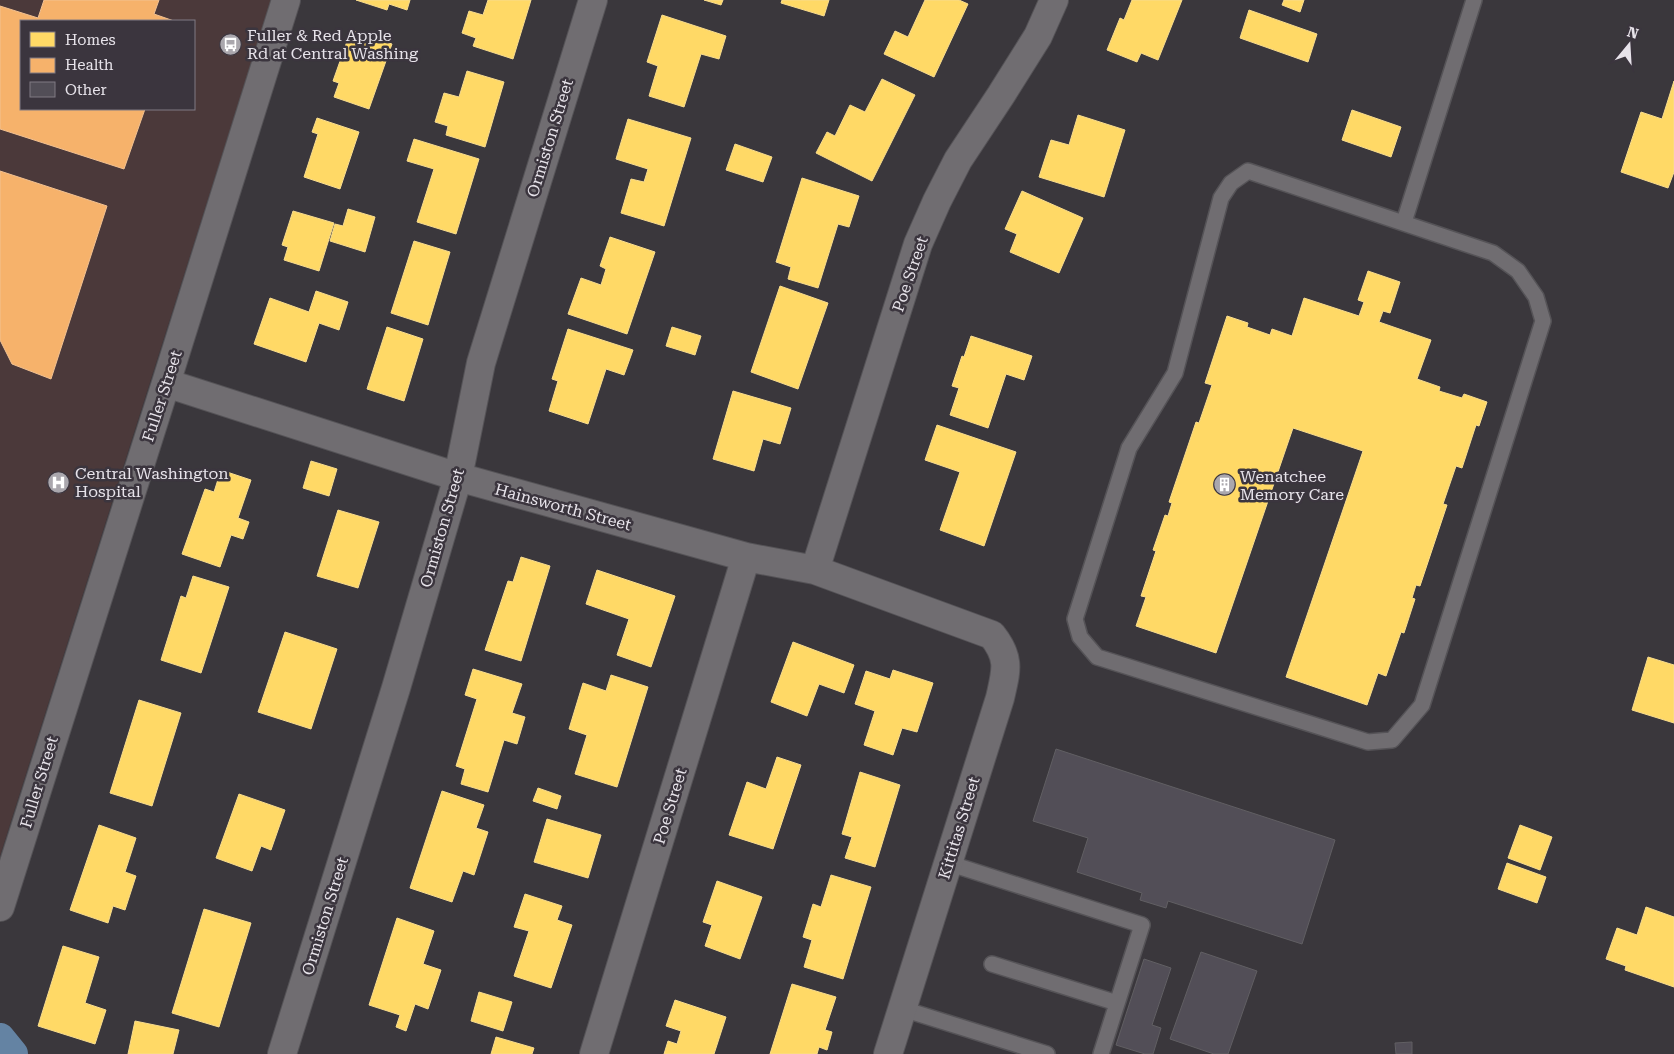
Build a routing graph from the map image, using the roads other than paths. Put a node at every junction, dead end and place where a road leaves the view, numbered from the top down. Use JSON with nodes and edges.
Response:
{"nodes":[{"id":1,"x":286,"y":0,"type":"edge"},
{"id":2,"x":593,"y":0,"type":"edge"},
{"id":3,"x":1054,"y":0,"type":"edge"},
{"id":4,"x":1474,"y":0,"type":"edge"},
{"id":5,"x":1404,"y":222,"type":"junction"},
{"id":6,"x":166,"y":383,"type":"junction"},
{"id":7,"x":458,"y":478,"type":"junction"},
{"id":8,"x":746,"y":557,"type":"junction"},
{"id":9,"x":815,"y":570,"type":"junction"},
{"id":10,"x":961,"y":623,"type":"joint"},
{"id":11,"x":948,"y":864,"type":"junction"},
{"id":12,"x":0,"y":907,"type":"edge"},
{"id":13,"x":992,"y":964,"type":"dead end"},
{"id":14,"x":1117,"y":1003,"type":"junction"},
{"id":15,"x":902,"y":1009,"type":"junction"},
{"id":16,"x":282,"y":1054,"type":"edge"},
{"id":17,"x":594,"y":1054,"type":"edge"},
{"id":18,"x":888,"y":1054,"type":"edge"},
{"id":19,"x":1046,"y":1054,"type":"edge"},
{"id":20,"x":1101,"y":1054,"type":"edge"}],
"edges":[{"from":1,"to":6,"type":"street","name":"Fuller Street"},
{"from":2,"to":7,"type":"street","name":"Ormiston Street"},
{"from":3,"to":9,"type":"street","name":"Poe Street"},
{"from":4,"to":5,"type":"lane"},
{"from":5,"to":5,"type":"lane"},
{"from":6,"to":7,"type":"street","name":"Hainsworth Street"},
{"from":6,"to":12,"type":"street","name":"Fuller Street"},
{"from":7,"to":8,"type":"street","name":"Hainsworth Street"},
{"from":7,"to":16,"type":"street","name":"Ormiston Street"},
{"from":8,"to":9,"type":"street","name":"Hainsworth Street"},
{"from":8,"to":17,"type":"street","name":"Poe Street"},
{"from":9,"to":10,"type":"street","name":"Hainsworth Street"},
{"from":10,"to":11,"type":"street","name":"Kittitas Street"},
{"from":11,"to":14,"type":"lane"},
{"from":11,"to":15,"type":"street","name":"Kittitas Street"},
{"from":13,"to":14,"type":"lane"},
{"from":14,"to":20,"type":"lane"},
{"from":15,"to":18,"type":"street","name":"Kittitas Street"},
{"from":15,"to":19,"type":"lane"}]}
